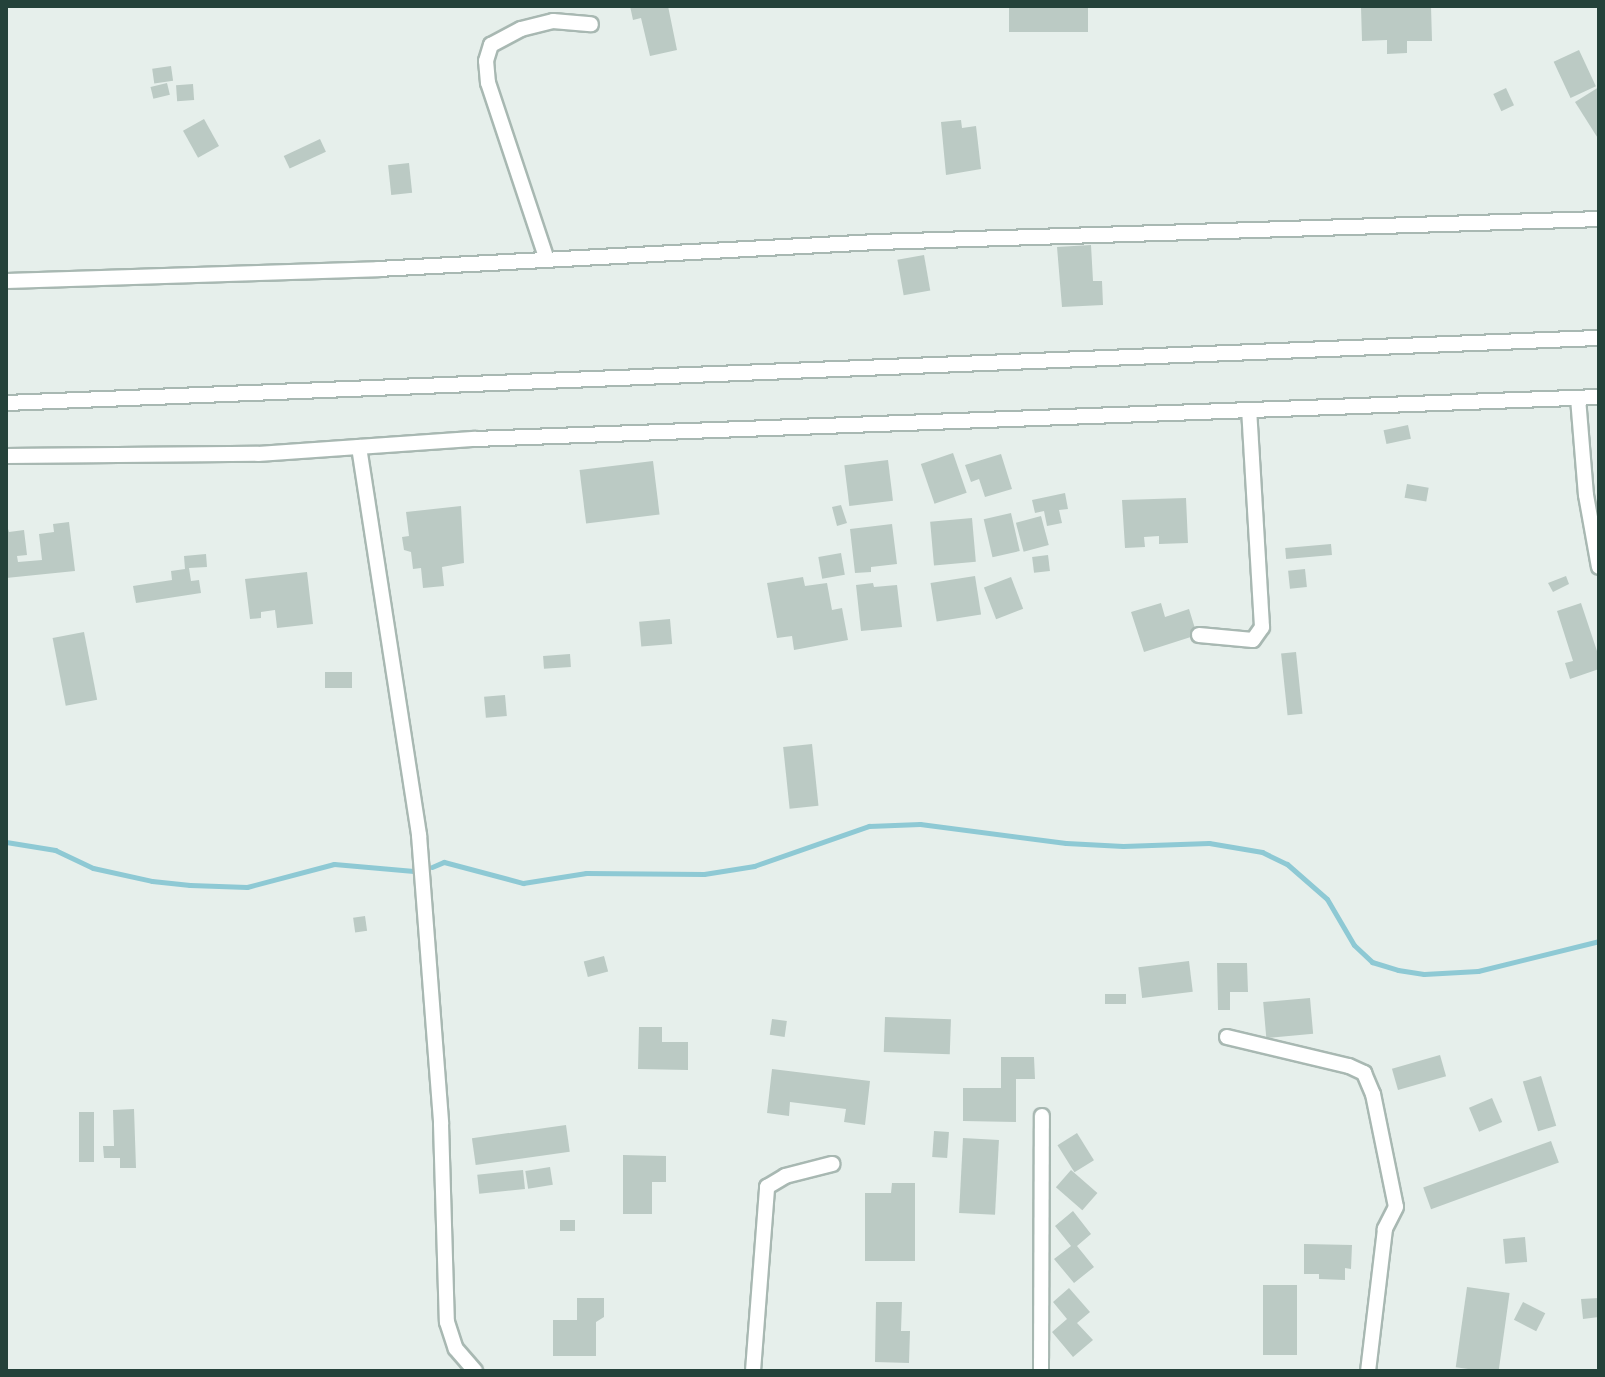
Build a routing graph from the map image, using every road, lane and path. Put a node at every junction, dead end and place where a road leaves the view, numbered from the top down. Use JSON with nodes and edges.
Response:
{"nodes":[{"id":1,"x":591,"y":24,"type":"dead end"},
{"id":2,"x":1599,"y":219,"type":"edge"},
{"id":3,"x":547,"y":260,"type":"junction"},
{"id":4,"x":6,"y":281,"type":"edge"},
{"id":5,"x":1599,"y":338,"type":"edge"},
{"id":6,"x":1599,"y":397,"type":"edge"},
{"id":7,"x":1578,"y":398,"type":"junction"},
{"id":8,"x":6,"y":403,"type":"edge"},
{"id":9,"x":1249,"y":411,"type":"junction"},
{"id":10,"x":359,"y":447,"type":"junction"},
{"id":11,"x":6,"y":456,"type":"edge"},
{"id":12,"x":1599,"y":567,"type":"edge"},
{"id":13,"x":1199,"y":635,"type":"dead end"},
{"id":14,"x":1227,"y":1037,"type":"dead end"},
{"id":15,"x":1042,"y":1116,"type":"dead end"},
{"id":16,"x":832,"y":1164,"type":"dead end"},
{"id":17,"x":475,"y":1371,"type":"edge"},
{"id":18,"x":753,"y":1371,"type":"edge"},
{"id":19,"x":1041,"y":1371,"type":"edge"},
{"id":20,"x":1368,"y":1371,"type":"edge"}],
"edges":[{"from":1,"to":3,"type":"street"},
{"from":2,"to":3,"type":"street"},
{"from":3,"to":4,"type":"street"},
{"from":5,"to":8,"type":"street"},
{"from":6,"to":7,"type":"street"},
{"from":7,"to":9,"type":"street"},
{"from":7,"to":12,"type":"street"},
{"from":9,"to":10,"type":"street"},
{"from":9,"to":13,"type":"street"},
{"from":10,"to":11,"type":"street"},
{"from":10,"to":17,"type":"street"},
{"from":14,"to":20,"type":"street"},
{"from":15,"to":19,"type":"street"},
{"from":16,"to":18,"type":"street"}]}
